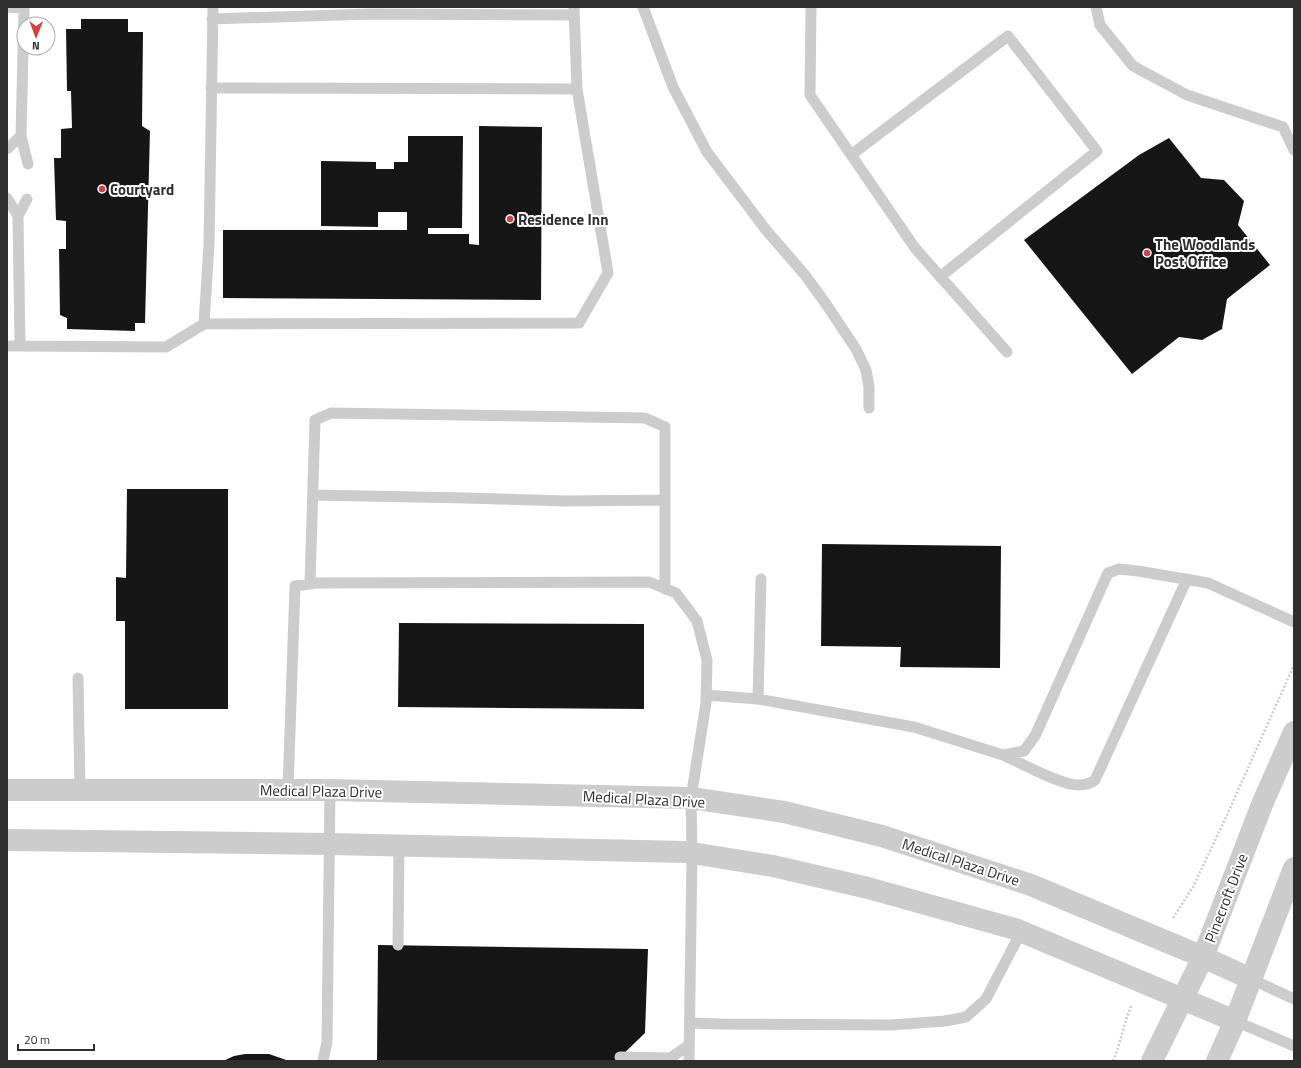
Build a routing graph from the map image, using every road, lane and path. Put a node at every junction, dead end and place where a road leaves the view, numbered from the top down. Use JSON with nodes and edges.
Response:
{"nodes":[{"id":1,"x":7,"y":7,"type":"edge"},
{"id":2,"x":213,"y":7,"type":"edge"},
{"id":3,"x":643,"y":7,"type":"edge"},
{"id":4,"x":811,"y":7,"type":"edge"},
{"id":5,"x":1096,"y":7,"type":"edge"},
{"id":6,"x":574,"y":11,"type":"edge"},
{"id":7,"x":212,"y":19,"type":"junction"},
{"id":8,"x":211,"y":88,"type":"junction"},
{"id":9,"x":577,"y":88,"type":"junction"},
{"id":10,"x":21,"y":136,"type":"junction"},
{"id":11,"x":7,"y":149,"type":"edge"},
{"id":12,"x":1294,"y":150,"type":"edge"},
{"id":13,"x":851,"y":155,"type":"junction"},
{"id":14,"x":28,"y":164,"type":"dead end"},
{"id":15,"x":7,"y":198,"type":"edge"},
{"id":16,"x":27,"y":198,"type":"dead end"},
{"id":17,"x":18,"y":216,"type":"junction"},
{"id":18,"x":940,"y":277,"type":"junction"},
{"id":19,"x":204,"y":324,"type":"junction"},
{"id":20,"x":7,"y":346,"type":"edge"},
{"id":21,"x":20,"y":346,"type":"junction"},
{"id":22,"x":1007,"y":352,"type":"dead end"},
{"id":23,"x":869,"y":408,"type":"dead end"},
{"id":24,"x":313,"y":495,"type":"junction"},
{"id":25,"x":665,"y":500,"type":"junction"},
{"id":26,"x":761,"y":579,"type":"dead end"},
{"id":27,"x":1187,"y":579,"type":"junction"},
{"id":28,"x":310,"y":583,"type":"junction"},
{"id":29,"x":665,"y":589,"type":"junction"},
{"id":30,"x":1294,"y":622,"type":"edge"},
{"id":31,"x":1294,"y":665,"type":"edge"},
{"id":32,"x":78,"y":678,"type":"dead end"},
{"id":33,"x":706,"y":695,"type":"junction"},
{"id":34,"x":758,"y":699,"type":"junction"},
{"id":35,"x":1294,"y":732,"type":"edge"},
{"id":36,"x":1004,"y":755,"type":"junction"},
{"id":37,"x":7,"y":790,"type":"edge"},
{"id":38,"x":80,"y":790,"type":"junction"},
{"id":39,"x":288,"y":790,"type":"junction"},
{"id":40,"x":330,"y":790,"type":"junction"},
{"id":41,"x":691,"y":798,"type":"junction"},
{"id":42,"x":7,"y":840,"type":"edge"},
{"id":43,"x":329,"y":844,"type":"junction"},
{"id":44,"x":399,"y":846,"type":"junction"},
{"id":45,"x":692,"y":853,"type":"junction"},
{"id":46,"x":1294,"y":868,"type":"edge"},
{"id":47,"x":1021,"y":932,"type":"junction"},
{"id":48,"x":1162,"y":940,"type":"junction"},
{"id":49,"x":398,"y":946,"type":"dead end"},
{"id":50,"x":1203,"y":957,"type":"junction"},
{"id":51,"x":1251,"y":979,"type":"junction"},
{"id":52,"x":1143,"y":982,"type":"junction"},
{"id":53,"x":1182,"y":999,"type":"junction"},
{"id":54,"x":1294,"y":999,"type":"edge"},
{"id":55,"x":1235,"y":1020,"type":"junction"},
{"id":56,"x":690,"y":1023,"type":"junction"},
{"id":57,"x":689,"y":1045,"type":"junction"},
{"id":58,"x":1294,"y":1046,"type":"edge"},
{"id":59,"x":620,"y":1057,"type":"dead end"},
{"id":60,"x":667,"y":1060,"type":"edge"},
{"id":61,"x":323,"y":1061,"type":"edge"},
{"id":62,"x":689,"y":1061,"type":"edge"},
{"id":63,"x":1113,"y":1061,"type":"edge"},
{"id":64,"x":1152,"y":1061,"type":"edge"},
{"id":65,"x":1218,"y":1061,"type":"edge"}],
"edges":[{"from":1,"to":10,"type":"lane"},
{"from":2,"to":7,"type":"lane"},
{"from":3,"to":23,"type":"lane"},
{"from":4,"to":13,"type":"lane"},
{"from":5,"to":12,"type":"lane"},
{"from":6,"to":7,"type":"lane"},
{"from":6,"to":9,"type":"lane"},
{"from":7,"to":8,"type":"lane"},
{"from":8,"to":9,"type":"lane"},
{"from":8,"to":19,"type":"lane"},
{"from":9,"to":19,"type":"lane"},
{"from":10,"to":11,"type":"lane"},
{"from":10,"to":14,"type":"lane"},
{"from":13,"to":18,"type":"lane"},
{"from":13,"to":18,"type":"lane"},
{"from":15,"to":17,"type":"lane"},
{"from":16,"to":17,"type":"lane"},
{"from":17,"to":21,"type":"lane"},
{"from":18,"to":22,"type":"lane"},
{"from":19,"to":21,"type":"lane"},
{"from":20,"to":21,"type":"lane"},
{"from":24,"to":25,"type":"lane"},
{"from":24,"to":25,"type":"lane"},
{"from":24,"to":28,"type":"lane"},
{"from":25,"to":29,"type":"lane"},
{"from":26,"to":34,"type":"lane"},
{"from":27,"to":30,"type":"lane"},
{"from":27,"to":36,"type":"lane"},
{"from":27,"to":36,"type":"lane"},
{"from":28,"to":29,"type":"lane"},
{"from":28,"to":39,"type":"lane"},
{"from":29,"to":33,"type":"lane"},
{"from":31,"to":48,"type":"path"},
{"from":32,"to":38,"type":"lane"},
{"from":33,"to":34,"type":"lane"},
{"from":33,"to":41,"type":"lane"},
{"from":34,"to":36,"type":"lane"},
{"from":35,"to":50,"type":"street","name":"Pinecroft Drive"},
{"from":37,"to":38,"type":"street","name":"Medical Plaza Drive"},
{"from":38,"to":39,"type":"street","name":"Medical Plaza Drive"},
{"from":39,"to":40,"type":"street","name":"Medical Plaza Drive"},
{"from":40,"to":41,"type":"street","name":"Medical Plaza Drive"},
{"from":40,"to":43,"type":"lane"},
{"from":41,"to":45,"type":"lane"},
{"from":41,"to":48,"type":"street","name":"Medical Plaza Drive"},
{"from":42,"to":43,"type":"street"},
{"from":43,"to":44,"type":"street"},
{"from":43,"to":61,"type":"lane"},
{"from":44,"to":45,"type":"street"},
{"from":44,"to":49,"type":"lane"},
{"from":45,"to":47,"type":"street"},
{"from":45,"to":56,"type":"lane"},
{"from":46,"to":51,"type":"street"},
{"from":47,"to":52,"type":"street"},
{"from":47,"to":56,"type":"lane"},
{"from":48,"to":50,"type":"street","name":"Medical Plaza Drive"},
{"from":50,"to":51,"type":"street","name":"Medical Plaza Drive"},
{"from":50,"to":53,"type":"street","name":"Pinecroft Drive"},
{"from":51,"to":54,"type":"lane"},
{"from":51,"to":55,"type":"street"},
{"from":52,"to":53,"type":"street"},
{"from":52,"to":63,"type":"path"},
{"from":53,"to":55,"type":"street"},
{"from":53,"to":64,"type":"street","name":"Pinecroft Drive"},
{"from":55,"to":58,"type":"lane"},
{"from":55,"to":65,"type":"street"},
{"from":56,"to":57,"type":"lane"},
{"from":57,"to":60,"type":"lane"},
{"from":57,"to":62,"type":"lane"},
{"from":59,"to":60,"type":"lane"}]}
